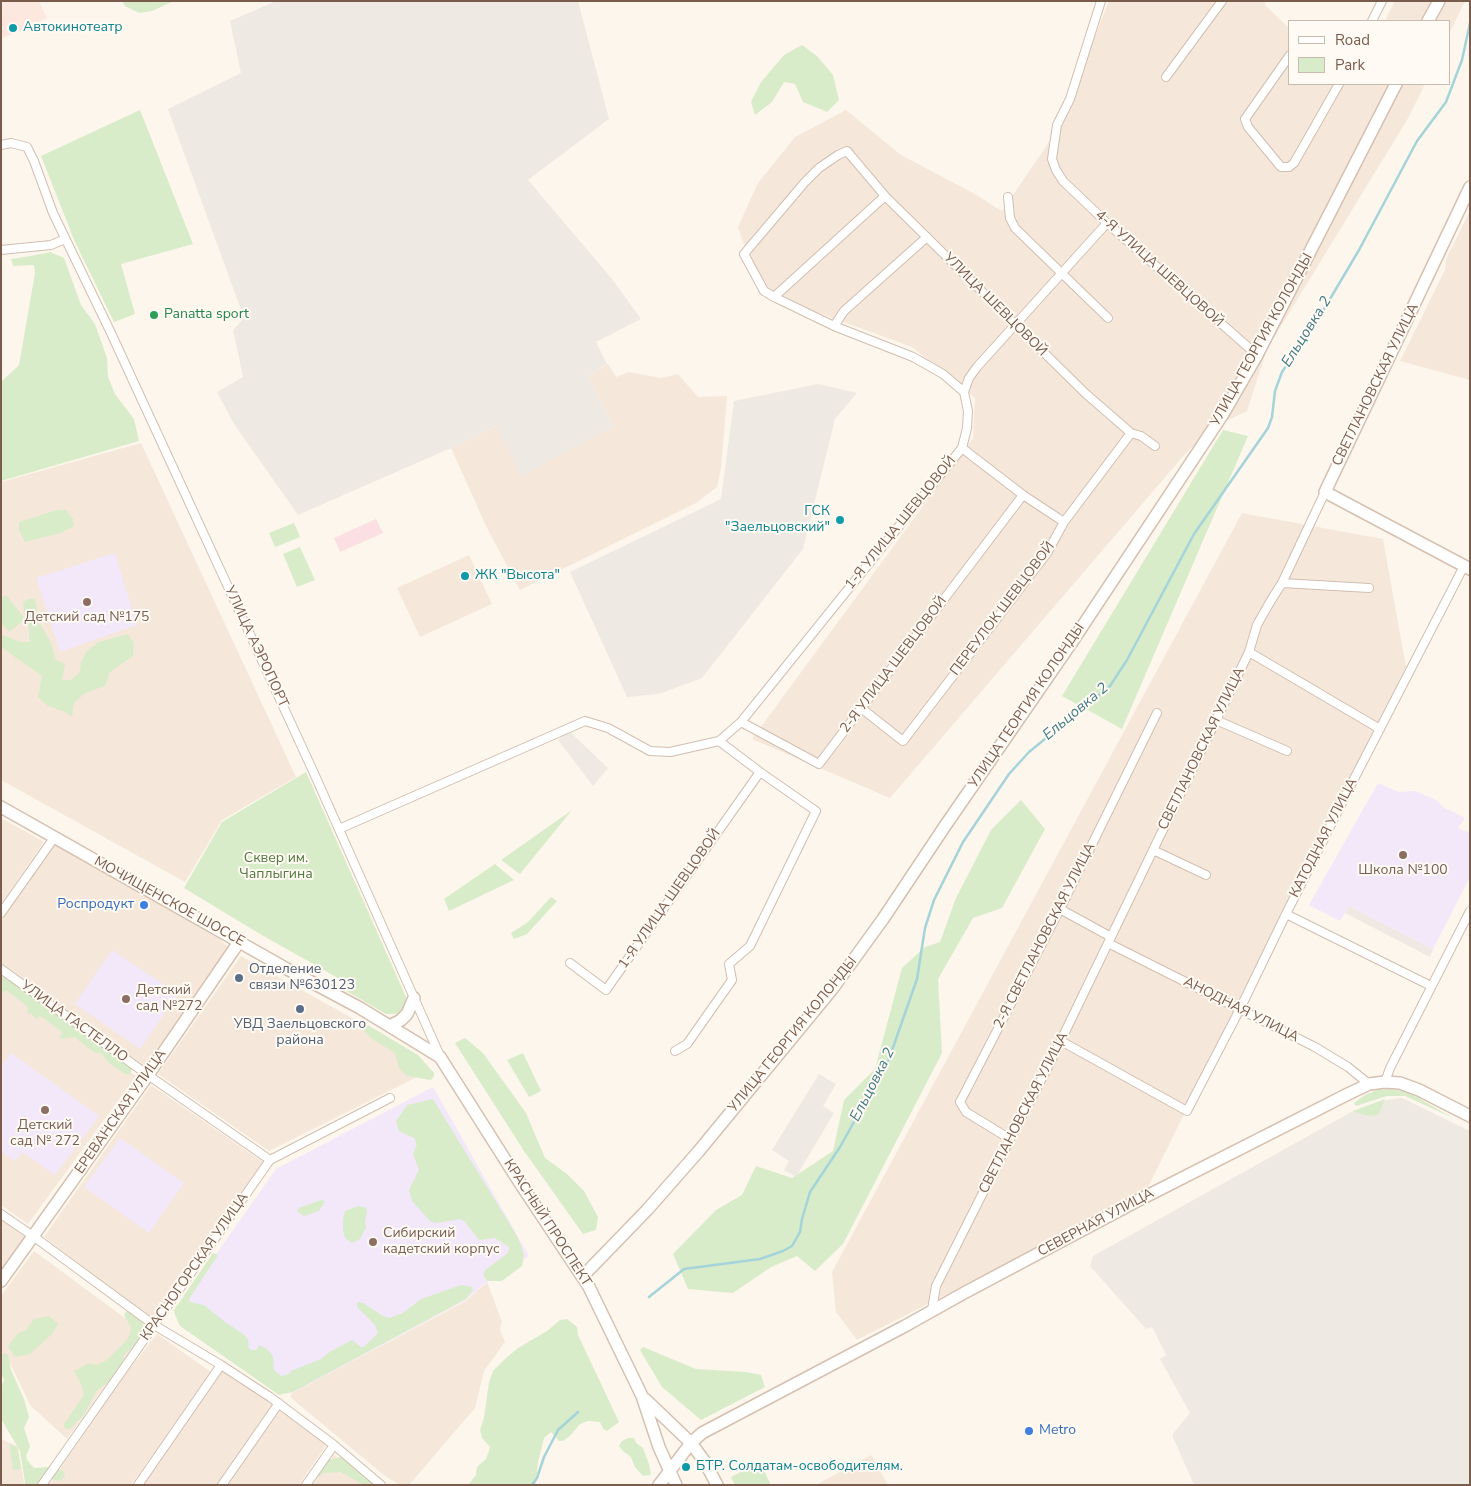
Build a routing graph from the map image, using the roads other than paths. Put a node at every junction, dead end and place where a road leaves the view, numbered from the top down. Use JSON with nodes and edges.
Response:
{"nodes":[{"id":1,"x":1101,"y":1,"type":"edge"},
{"id":2,"x":1222,"y":1,"type":"edge"},
{"id":3,"x":1382,"y":1,"type":"edge"},
{"id":4,"x":1439,"y":1,"type":"edge"},
{"id":5,"x":1372,"y":20,"type":"edge"},
{"id":6,"x":1429,"y":20,"type":"edge"},
{"id":7,"x":1288,"y":58,"type":"edge"},
{"id":8,"x":1166,"y":77,"type":"dead end"},
{"id":9,"x":1339,"y":85,"type":"edge"},
{"id":10,"x":1395,"y":85,"type":"edge"},
{"id":11,"x":1,"y":145,"type":"edge"},
{"id":12,"x":1470,"y":187,"type":"edge"},
{"id":13,"x":884,"y":196,"type":"junction"},
{"id":14,"x":1008,"y":197,"type":"dead end"},
{"id":15,"x":1107,"y":223,"type":"junction"},
{"id":16,"x":927,"y":238,"type":"junction"},
{"id":17,"x":65,"y":239,"type":"junction"},
{"id":18,"x":1,"y":250,"type":"edge"},
{"id":19,"x":1062,"y":274,"type":"junction"},
{"id":20,"x":774,"y":297,"type":"junction"},
{"id":21,"x":1108,"y":318,"type":"dead end"},
{"id":22,"x":1015,"y":325,"type":"junction"},
{"id":23,"x":834,"y":326,"type":"junction"},
{"id":24,"x":1257,"y":355,"type":"junction"},
{"id":25,"x":964,"y":392,"type":"junction"},
{"id":26,"x":1131,"y":433,"type":"junction"},
{"id":27,"x":1155,"y":446,"type":"dead end"},
{"id":28,"x":962,"y":448,"type":"junction"},
{"id":29,"x":1325,"y":492,"type":"junction"},
{"id":30,"x":1023,"y":496,"type":"junction"},
{"id":31,"x":1064,"y":522,"type":"junction"},
{"id":32,"x":1467,"y":568,"type":"edge"},
{"id":33,"x":1282,"y":584,"type":"junction"},
{"id":34,"x":1369,"y":588,"type":"dead end"},
{"id":35,"x":1249,"y":652,"type":"junction"},
{"id":36,"x":861,"y":708,"type":"junction"},
{"id":37,"x":1157,"y":713,"type":"dead end"},
{"id":38,"x":1216,"y":720,"type":"junction"},
{"id":39,"x":741,"y":722,"type":"junction"},
{"id":40,"x":1380,"y":728,"type":"junction"},
{"id":41,"x":719,"y":741,"type":"junction"},
{"id":42,"x":1287,"y":751,"type":"dead end"},
{"id":43,"x":760,"y":772,"type":"junction"},
{"id":44,"x":1,"y":807,"type":"edge"},
{"id":45,"x":339,"y":829,"type":"junction"},
{"id":46,"x":54,"y":838,"type":"junction"},
{"id":47,"x":1153,"y":850,"type":"junction"},
{"id":48,"x":1206,"y":875,"type":"dead end"},
{"id":49,"x":1060,"y":909,"type":"junction"},
{"id":50,"x":1,"y":913,"type":"edge"},
{"id":51,"x":1286,"y":914,"type":"junction"},
{"id":52,"x":1469,"y":914,"type":"edge"},
{"id":53,"x":1109,"y":940,"type":"junction"},
{"id":54,"x":239,"y":942,"type":"junction"},
{"id":55,"x":570,"y":963,"type":"dead end"},
{"id":56,"x":1,"y":969,"type":"edge"},
{"id":57,"x":1431,"y":986,"type":"junction"},
{"id":58,"x":414,"y":998,"type":"junction"},
{"id":59,"x":1240,"y":1009,"type":"junction"},
{"id":60,"x":390,"y":1026,"type":"junction"},
{"id":61,"x":1061,"y":1041,"type":"junction"},
{"id":62,"x":675,"y":1051,"type":"dead end"},
{"id":63,"x":440,"y":1057,"type":"junction"},
{"id":64,"x":148,"y":1075,"type":"junction"},
{"id":65,"x":1385,"y":1082,"type":"junction"},
{"id":66,"x":1369,"y":1084,"type":"junction"},
{"id":67,"x":390,"y":1098,"type":"dead end"},
{"id":68,"x":1470,"y":1116,"type":"edge"},
{"id":69,"x":1010,"y":1139,"type":"junction"},
{"id":70,"x":270,"y":1160,"type":"junction"},
{"id":71,"x":1,"y":1214,"type":"edge"},
{"id":72,"x":33,"y":1236,"type":"junction"},
{"id":73,"x":583,"y":1276,"type":"junction"},
{"id":74,"x":1,"y":1281,"type":"edge"},
{"id":75,"x":932,"y":1310,"type":"junction"},
{"id":76,"x":154,"y":1326,"type":"junction"},
{"id":77,"x":221,"y":1365,"type":"junction"},
{"id":78,"x":642,"y":1396,"type":"junction"},
{"id":79,"x":279,"y":1403,"type":"junction"},
{"id":80,"x":691,"y":1443,"type":"junction"},
{"id":81,"x":334,"y":1445,"type":"junction"},
{"id":82,"x":671,"y":1469,"type":"junction"},
{"id":83,"x":42,"y":1485,"type":"edge"},
{"id":84,"x":138,"y":1485,"type":"edge"},
{"id":85,"x":222,"y":1485,"type":"edge"},
{"id":86,"x":306,"y":1485,"type":"edge"},
{"id":87,"x":381,"y":1485,"type":"edge"},
{"id":88,"x":659,"y":1485,"type":"edge"},
{"id":89,"x":676,"y":1485,"type":"edge"},
{"id":90,"x":717,"y":1485,"type":"edge"}],
"edges":[{"from":1,"to":15,"type":"street","name":"4-Я УЛИЦА ШЕВЦОВОЙ"},
{"from":2,"to":8,"type":"street"},
{"from":3,"to":5,"type":"street"},
{"from":4,"to":6,"type":"main road"},
{"from":7,"to":9,"type":"street"},
{"from":10,"to":24,"type":"main road","name":"УЛИЦА ГЕОРГИЯ КОЛОНДЫ"},
{"from":11,"to":17,"type":"street","name":"УЛИЦА АЭРОПОРТ"},
{"from":12,"to":29,"type":"main road","name":"СВЕТЛАНОВСКАЯ УЛИЦА"},
{"from":13,"to":16,"type":"street","name":"УЛИЦА ШЕВЦОВОЙ"},
{"from":13,"to":20,"type":"street"},
{"from":13,"to":20,"type":"street","name":"УЛИЦА ШЕВЦОВОЙ"},
{"from":14,"to":19,"type":"street"},
{"from":15,"to":19,"type":"street"},
{"from":15,"to":24,"type":"street","name":"4-Я УЛИЦА ШЕВЦОВОЙ"},
{"from":16,"to":22,"type":"street","name":"УЛИЦА ШЕВЦОВОЙ"},
{"from":16,"to":23,"type":"street"},
{"from":17,"to":18,"type":"street"},
{"from":17,"to":45,"type":"street","name":"УЛИЦА АЭРОПОРТ"},
{"from":19,"to":21,"type":"street"},
{"from":19,"to":22,"type":"street"},
{"from":20,"to":23,"type":"street"},
{"from":22,"to":25,"type":"street"},
{"from":22,"to":26,"type":"street","name":"УЛИЦА ШЕВЦОВОЙ"},
{"from":23,"to":25,"type":"street"},
{"from":24,"to":73,"type":"main road","name":"УЛИЦА ГЕОРГИЯ КОЛОНДЫ"},
{"from":25,"to":28,"type":"street","name":"1-Я УЛИЦА ШЕВЦОВОЙ"},
{"from":26,"to":27,"type":"street","name":"УЛИЦА ШЕВЦОВОЙ"},
{"from":26,"to":31,"type":"street","name":"ПЕРЕУЛОК ШЕВЦОВОЙ"},
{"from":28,"to":30,"type":"street"},
{"from":28,"to":39,"type":"street","name":"1-Я УЛИЦА ШЕВЦОВОЙ"},
{"from":29,"to":32,"type":"main road"},
{"from":29,"to":33,"type":"street","name":"СВЕТЛАНОВСКАЯ УЛИЦА"},
{"from":30,"to":31,"type":"street"},
{"from":30,"to":36,"type":"street","name":"2-Я УЛИЦА ШЕВЦОВОЙ"},
{"from":31,"to":36,"type":"street","name":"ПЕРЕУЛОК ШЕВЦОВОЙ"},
{"from":32,"to":40,"type":"street","name":"КАТОДНАЯ УЛИЦА"},
{"from":33,"to":34,"type":"street"},
{"from":33,"to":35,"type":"street","name":"СВЕТЛАНОВСКАЯ УЛИЦА"},
{"from":35,"to":38,"type":"street","name":"СВЕТЛАНОВСКАЯ УЛИЦА"},
{"from":35,"to":40,"type":"street"},
{"from":36,"to":39,"type":"street","name":"2-Я УЛИЦА ШЕВЦОВОЙ"},
{"from":37,"to":49,"type":"street","name":"2-Я СВЕТЛАНОВСКАЯ УЛИЦА"},
{"from":38,"to":42,"type":"street"},
{"from":38,"to":47,"type":"street","name":"СВЕТЛАНОВСКАЯ УЛИЦА"},
{"from":39,"to":41,"type":"street","name":"1-Я УЛИЦА ШЕВЦОВОЙ"},
{"from":40,"to":51,"type":"street","name":"КАТОДНАЯ УЛИЦА"},
{"from":41,"to":43,"type":"street"},
{"from":41,"to":45,"type":"street"},
{"from":43,"to":55,"type":"street","name":"1-Я УЛИЦА ШЕВЦОВОЙ"},
{"from":43,"to":62,"type":"street"},
{"from":44,"to":46,"type":"main road","name":"МОЧИЩЕНСКОЕ ШОССЕ"},
{"from":45,"to":58,"type":"street","name":"УЛИЦА АЭРОПОРТ"},
{"from":46,"to":50,"type":"street"},
{"from":46,"to":54,"type":"main road","name":"МОЧИЩЕНСКОЕ ШОССЕ"},
{"from":47,"to":48,"type":"street"},
{"from":47,"to":53,"type":"street","name":"СВЕТЛАНОВСКАЯ УЛИЦА"},
{"from":49,"to":53,"type":"street","name":"АНОДНАЯ УЛИЦА"},
{"from":49,"to":69,"type":"street","name":"2-Я СВЕТЛАНОВСКАЯ УЛИЦА"},
{"from":51,"to":57,"type":"street"},
{"from":51,"to":59,"type":"street","name":"КАТОДНАЯ УЛИЦА"},
{"from":52,"to":57,"type":"street"},
{"from":53,"to":59,"type":"street","name":"АНОДНАЯ УЛИЦА"},
{"from":53,"to":61,"type":"street","name":"СВЕТЛАНОВСКАЯ УЛИЦА"},
{"from":54,"to":60,"type":"main road","name":"МОЧИЩЕНСКОЕ ШОССЕ"},
{"from":54,"to":64,"type":"main road","name":"ЕРЕВАНСКАЯ УЛИЦА"},
{"from":56,"to":64,"type":"street","name":"УЛИЦА ГАСТЕЛЛО"},
{"from":57,"to":65,"type":"street"},
{"from":58,"to":60,"type":"main road"},
{"from":58,"to":63,"type":"street","name":"УЛИЦА АЭРОПОРТ"},
{"from":59,"to":61,"type":"street","name":"КАТОДНАЯ УЛИЦА"},
{"from":59,"to":66,"type":"street","name":"АНОДНАЯ УЛИЦА"},
{"from":60,"to":63,"type":"main road","name":"МОЧИЩЕНСКОЕ ШОССЕ"},
{"from":61,"to":69,"type":"street","name":"СВЕТЛАНОВСКАЯ УЛИЦА"},
{"from":63,"to":73,"type":"main road","name":"КРАСНЫЙ ПРОСПЕКТ"},
{"from":64,"to":70,"type":"street","name":"УЛИЦА ГАСТЕЛЛО"},
{"from":64,"to":72,"type":"main road","name":"ЕРЕВАНСКАЯ УЛИЦА"},
{"from":65,"to":66,"type":"main road","name":"СЕВЕРНАЯ УЛИЦА"},
{"from":65,"to":68,"type":"main road","name":"СЕВЕРНАЯ УЛИЦА"},
{"from":66,"to":75,"type":"main road","name":"СЕВЕРНАЯ УЛИЦА"},
{"from":67,"to":70,"type":"street","name":"КРАСНОГОРСКАЯ УЛИЦА"},
{"from":69,"to":75,"type":"street","name":"СВЕТЛАНОВСКАЯ УЛИЦА"},
{"from":70,"to":76,"type":"street","name":"КРАСНОГОРСКАЯ УЛИЦА"},
{"from":71,"to":72,"type":"street"},
{"from":72,"to":74,"type":"main road","name":"ЕРЕВАНСКАЯ УЛИЦА"},
{"from":72,"to":76,"type":"street"},
{"from":73,"to":78,"type":"main road","name":"КРАСНЫЙ ПРОСПЕКТ"},
{"from":75,"to":80,"type":"main road","name":"СЕВЕРНАЯ УЛИЦА"},
{"from":76,"to":77,"type":"street"},
{"from":76,"to":83,"type":"street","name":"КРАСНОГОРСКАЯ УЛИЦА"},
{"from":77,"to":79,"type":"street"},
{"from":77,"to":84,"type":"street"},
{"from":78,"to":80,"type":"main road","name":"КРАСНЫЙ ПРОСПЕКТ"},
{"from":78,"to":82,"type":"main road","name":"КРАСНЫЙ ПРОСПЕКТ"},
{"from":79,"to":81,"type":"street"},
{"from":79,"to":85,"type":"street"},
{"from":80,"to":82,"type":"main road","name":"СЕВЕРНАЯ УЛИЦА"},
{"from":80,"to":90,"type":"main road","name":"КРАСНЫЙ ПРОСПЕКТ"},
{"from":81,"to":86,"type":"street"},
{"from":81,"to":87,"type":"street"},
{"from":82,"to":88,"type":"main road","name":"СЕВЕРНАЯ УЛИЦА"},
{"from":82,"to":89,"type":"main road","name":"КРАСНЫЙ ПРОСПЕКТ"}]}
